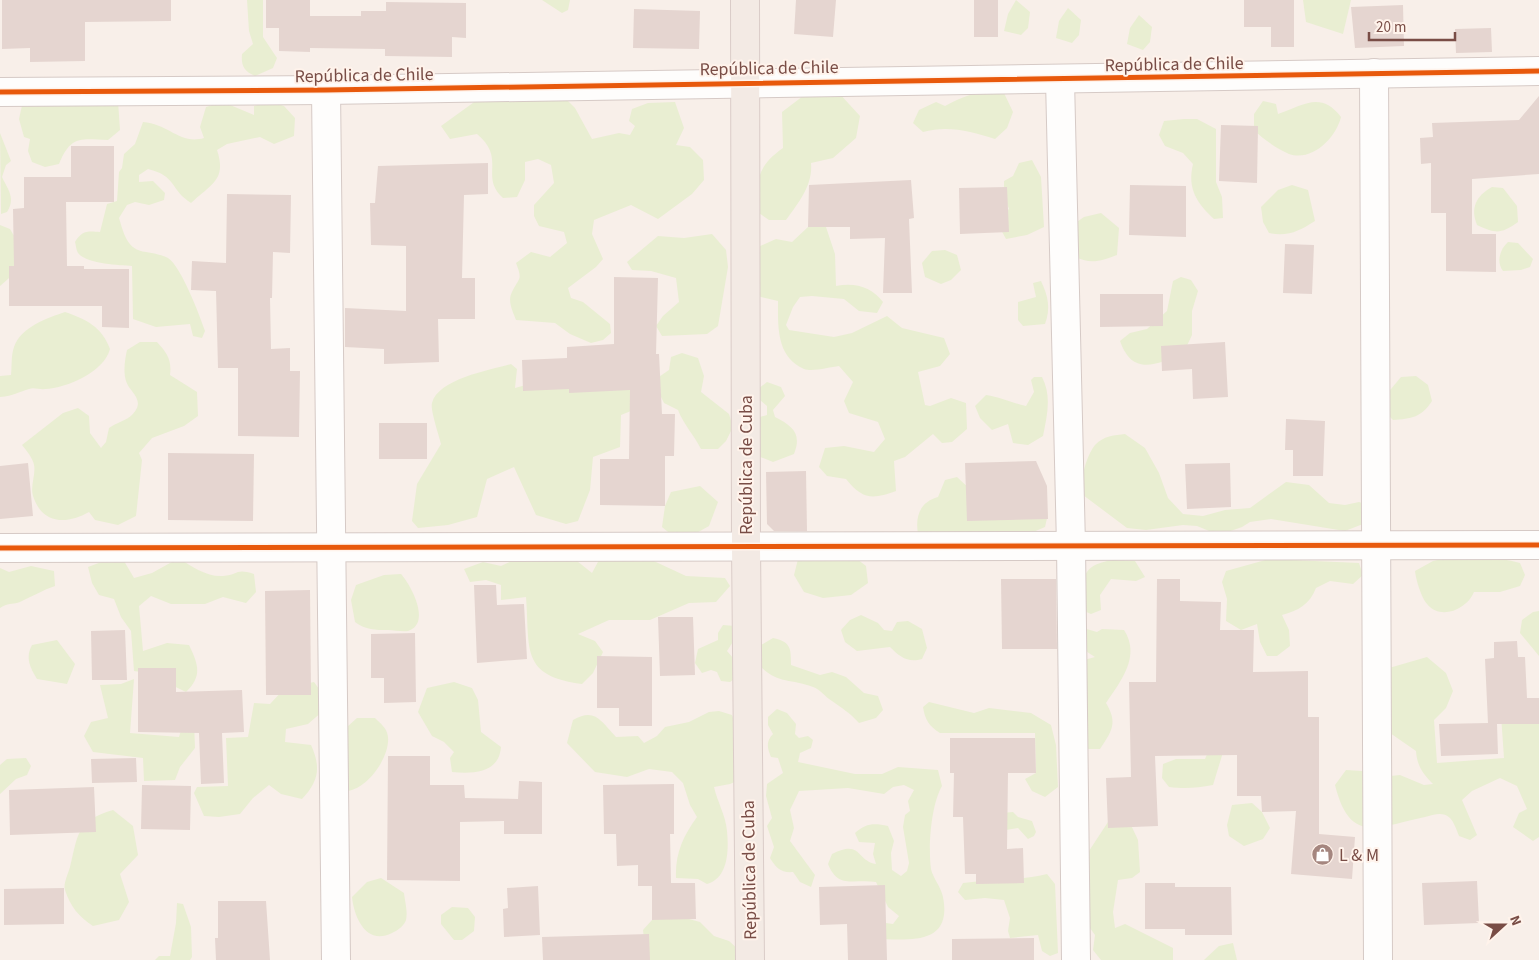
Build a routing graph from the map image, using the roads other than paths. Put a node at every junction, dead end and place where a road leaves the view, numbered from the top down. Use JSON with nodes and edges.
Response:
{"nodes":[{"id":1,"x":745,"y":0,"type":"edge"},
{"id":2,"x":1539,"y":71,"type":"edge"},
{"id":3,"x":1374,"y":73,"type":"junction"},
{"id":4,"x":1060,"y":80,"type":"junction"},
{"id":5,"x":746,"y":82,"type":"junction"},
{"id":6,"x":326,"y":90,"type":"junction"},
{"id":7,"x":0,"y":92,"type":"edge"},
{"id":8,"x":1539,"y":544,"type":"edge"},
{"id":9,"x":1376,"y":545,"type":"junction"},
{"id":10,"x":746,"y":546,"type":"junction"},
{"id":11,"x":1071,"y":546,"type":"junction"},
{"id":12,"x":331,"y":547,"type":"junction"},
{"id":13,"x":0,"y":548,"type":"edge"},
{"id":14,"x":336,"y":960,"type":"edge"},
{"id":15,"x":750,"y":960,"type":"edge"},
{"id":16,"x":1076,"y":960,"type":"edge"},
{"id":17,"x":1378,"y":960,"type":"edge"}],
"edges":[{"from":1,"to":5,"type":"main road","name":"República de Cuba"},
{"from":2,"to":3,"type":"street","name":"República de Chile"},
{"from":3,"to":4,"type":"street","name":"República de Chile"},
{"from":3,"to":9,"type":"street"},
{"from":4,"to":5,"type":"street","name":"República de Chile"},
{"from":4,"to":11,"type":"street"},
{"from":5,"to":6,"type":"street","name":"República de Chile"},
{"from":5,"to":10,"type":"main road","name":"República de Cuba"},
{"from":6,"to":7,"type":"street","name":"República de Chile"},
{"from":6,"to":12,"type":"street"},
{"from":8,"to":9,"type":"street"},
{"from":9,"to":11,"type":"street"},
{"from":9,"to":17,"type":"street"},
{"from":10,"to":11,"type":"street"},
{"from":10,"to":12,"type":"street"},
{"from":10,"to":15,"type":"main road","name":"República de Cuba"},
{"from":11,"to":16,"type":"street"},
{"from":12,"to":13,"type":"street"},
{"from":12,"to":14,"type":"street"}]}
